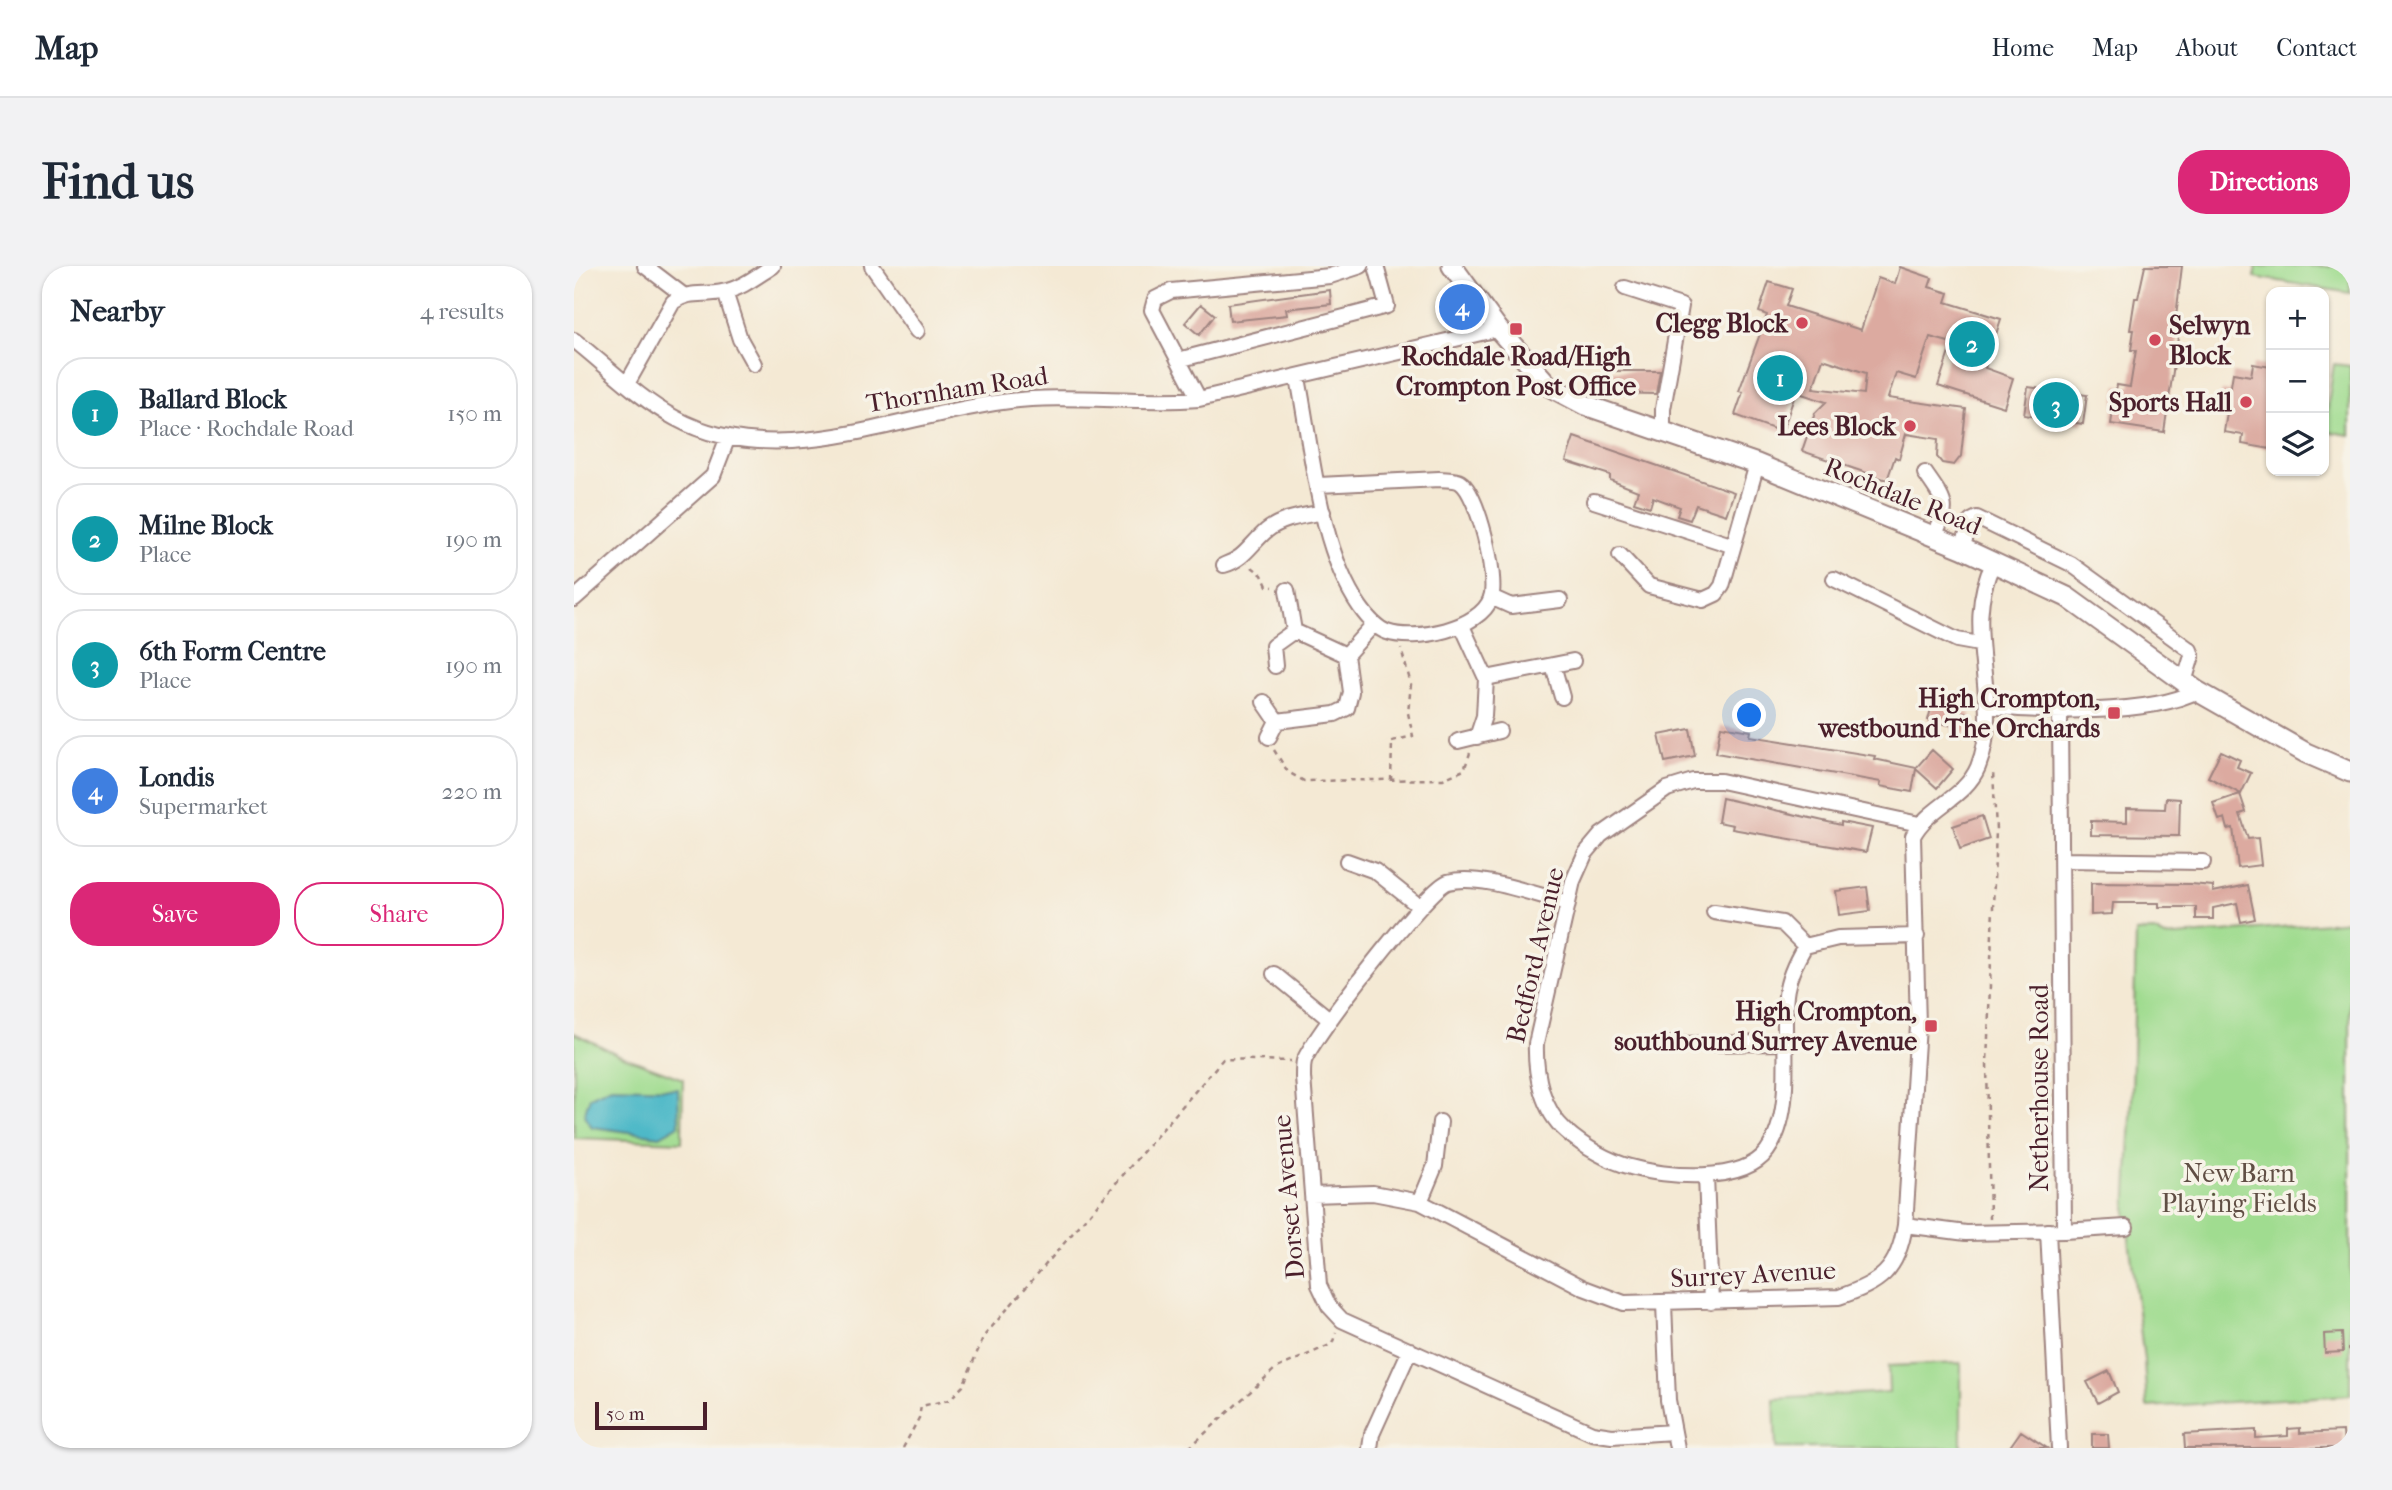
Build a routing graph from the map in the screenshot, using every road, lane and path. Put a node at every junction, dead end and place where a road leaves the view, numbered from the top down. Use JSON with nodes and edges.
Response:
{"nodes":[{"id":1,"x":645,"y":266,"type":"edge"},
{"id":2,"x":773,"y":266,"type":"edge"},
{"id":3,"x":872,"y":266,"type":"edge"},
{"id":4,"x":1361,"y":266,"type":"edge"},
{"id":5,"x":1376,"y":266,"type":"edge"},
{"id":6,"x":1452,"y":266,"type":"edge"},
{"id":7,"x":1625,"y":288,"type":"dead end"},
{"id":8,"x":725,"y":292,"type":"junction"},
{"id":9,"x":683,"y":295,"type":"junction"},
{"id":10,"x":1498,"y":329,"type":"junction"},
{"id":11,"x":917,"y":331,"type":"dead end"},
{"id":12,"x":574,"y":340,"type":"edge"},
{"id":13,"x":1178,"y":360,"type":"junction"},
{"id":14,"x":754,"y":364,"type":"dead end"},
{"id":15,"x":1298,"y":378,"type":"junction"},
{"id":16,"x":628,"y":382,"type":"junction"},
{"id":17,"x":1199,"y":399,"type":"junction"},
{"id":18,"x":1662,"y":432,"type":"junction"},
{"id":19,"x":728,"y":437,"type":"junction"},
{"id":20,"x":1757,"y":464,"type":"junction"},
{"id":21,"x":1925,"y":473,"type":"dead end"},
{"id":22,"x":1319,"y":485,"type":"junction"},
{"id":23,"x":1594,"y":501,"type":"dead end"},
{"id":24,"x":1323,"y":512,"type":"junction"},
{"id":25,"x":1933,"y":536,"type":"junction"},
{"id":26,"x":1731,"y":545,"type":"junction"},
{"id":27,"x":1962,"y":548,"type":"junction"},
{"id":28,"x":1620,"y":555,"type":"dead end"},
{"id":29,"x":1241,"y":558,"type":"junction"},
{"id":30,"x":1994,"y":562,"type":"junction"},
{"id":31,"x":1224,"y":565,"type":"dead end"},
{"id":32,"x":1834,"y":579,"type":"dead end"},
{"id":33,"x":1287,"y":590,"type":"joint"},
{"id":34,"x":1491,"y":597,"type":"junction"},
{"id":35,"x":574,"y":599,"type":"edge"},
{"id":36,"x":1560,"y":600,"type":"dead end"},
{"id":37,"x":1374,"y":624,"type":"junction"},
{"id":38,"x":1462,"y":626,"type":"junction"},
{"id":39,"x":1294,"y":631,"type":"junction"},
{"id":40,"x":1399,"y":635,"type":"junction"},
{"id":41,"x":1979,"y":644,"type":"junction"},
{"id":42,"x":1346,"y":655,"type":"junction"},
{"id":43,"x":1573,"y":661,"type":"dead end"},
{"id":44,"x":1553,"y":665,"type":"junction"},
{"id":45,"x":1275,"y":666,"type":"dead end"},
{"id":46,"x":1486,"y":678,"type":"junction"},
{"id":47,"x":2190,"y":687,"type":"junction"},
{"id":48,"x":1562,"y":697,"type":"dead end"},
{"id":49,"x":1264,"y":702,"type":"dead end"},
{"id":50,"x":1987,"y":706,"type":"junction"},
{"id":51,"x":2060,"y":712,"type":"junction"},
{"id":52,"x":1277,"y":721,"type":"junction"},
{"id":53,"x":1499,"y":731,"type":"dead end"},
{"id":54,"x":1269,"y":737,"type":"joint"},
{"id":55,"x":1476,"y":737,"type":"junction"},
{"id":56,"x":1984,"y":738,"type":"junction"},
{"id":57,"x":1458,"y":741,"type":"dead end"},
{"id":58,"x":2350,"y":772,"type":"edge"},
{"id":59,"x":1391,"y":781,"type":"junction"},
{"id":60,"x":1919,"y":824,"type":"junction"},
{"id":61,"x":2062,"y":860,"type":"junction"},
{"id":62,"x":1347,"y":861,"type":"dead end"},
{"id":63,"x":2203,"y":862,"type":"dead end"},
{"id":64,"x":1567,"y":903,"type":"junction"},
{"id":65,"x":1420,"y":907,"type":"junction"},
{"id":66,"x":1714,"y":912,"type":"dead end"},
{"id":67,"x":1917,"y":936,"type":"junction"},
{"id":68,"x":1805,"y":946,"type":"junction"},
{"id":69,"x":1274,"y":974,"type":"dead end"},
{"id":70,"x":1329,"y":1019,"type":"junction"},
{"id":71,"x":1786,"y":1043,"type":"junction"},
{"id":72,"x":1672,"y":1044,"type":"dead end"},
{"id":73,"x":1304,"y":1061,"type":"junction"},
{"id":74,"x":1440,"y":1122,"type":"dead end"},
{"id":75,"x":1706,"y":1176,"type":"junction"},
{"id":76,"x":1312,"y":1195,"type":"junction"},
{"id":77,"x":1420,"y":1202,"type":"junction"},
{"id":78,"x":1905,"y":1226,"type":"junction"},
{"id":79,"x":2126,"y":1227,"type":"dead end"},
{"id":80,"x":2048,"y":1231,"type":"junction"},
{"id":81,"x":2064,"y":1231,"type":"junction"},
{"id":82,"x":1990,"y":1233,"type":"junction"},
{"id":83,"x":1712,"y":1302,"type":"junction"},
{"id":84,"x":1664,"y":1304,"type":"junction"},
{"id":85,"x":1342,"y":1320,"type":"junction"},
{"id":86,"x":1410,"y":1350,"type":"junction"},
{"id":87,"x":1672,"y":1432,"type":"junction"},
{"id":88,"x":903,"y":1448,"type":"edge"},
{"id":89,"x":1189,"y":1448,"type":"edge"},
{"id":90,"x":1370,"y":1448,"type":"edge"},
{"id":91,"x":1677,"y":1448,"type":"edge"},
{"id":92,"x":2059,"y":1448,"type":"edge"}],
"edges":[{"from":1,"to":9,"type":"street"},
{"from":2,"to":8,"type":"street"},
{"from":3,"to":11,"type":"street"},
{"from":4,"to":13,"type":"street"},
{"from":5,"to":13,"type":"street"},
{"from":6,"to":10,"type":"main road","name":"Rochdale Road"},
{"from":7,"to":18,"type":"street"},
{"from":8,"to":9,"type":"street"},
{"from":8,"to":14,"type":"street"},
{"from":9,"to":16,"type":"street"},
{"from":10,"to":15,"type":"street","name":"Thornham Road"},
{"from":10,"to":18,"type":"main road","name":"Rochdale Road"},
{"from":12,"to":16,"type":"street","name":"Thornham Road"},
{"from":13,"to":17,"type":"street"},
{"from":15,"to":17,"type":"street","name":"Thornham Road"},
{"from":15,"to":22,"type":"street"},
{"from":16,"to":19,"type":"street","name":"Thornham Road"},
{"from":17,"to":19,"type":"street","name":"Thornham Road"},
{"from":18,"to":20,"type":"main road","name":"Rochdale Road"},
{"from":19,"to":35,"type":"street"},
{"from":20,"to":25,"type":"main road","name":"Rochdale Road"},
{"from":20,"to":26,"type":"street"},
{"from":21,"to":25,"type":"street"},
{"from":22,"to":24,"type":"street"},
{"from":22,"to":34,"type":"street"},
{"from":23,"to":26,"type":"street"},
{"from":24,"to":29,"type":"street"},
{"from":24,"to":37,"type":"street"},
{"from":25,"to":27,"type":"main road","name":"Rochdale Road"},
{"from":26,"to":28,"type":"street"},
{"from":27,"to":30,"type":"main road","name":"Rochdale Road"},
{"from":27,"to":47,"type":"street"},
{"from":29,"to":31,"type":"street"},
{"from":29,"to":33,"type":"path"},
{"from":30,"to":41,"type":"street"},
{"from":30,"to":47,"type":"main road","name":"Rochdale Road"},
{"from":32,"to":41,"type":"street"},
{"from":33,"to":39,"type":"street"},
{"from":34,"to":36,"type":"street"},
{"from":34,"to":38,"type":"street"},
{"from":37,"to":40,"type":"street"},
{"from":37,"to":42,"type":"street"},
{"from":38,"to":40,"type":"street"},
{"from":38,"to":46,"type":"street"},
{"from":39,"to":42,"type":"street"},
{"from":39,"to":45,"type":"street"},
{"from":40,"to":59,"type":"path"},
{"from":41,"to":50,"type":"street"},
{"from":42,"to":52,"type":"street"},
{"from":43,"to":44,"type":"street"},
{"from":44,"to":46,"type":"street"},
{"from":44,"to":48,"type":"street"},
{"from":46,"to":55,"type":"street"},
{"from":47,"to":51,"type":"street"},
{"from":47,"to":58,"type":"main road","name":"Rochdale Road"},
{"from":49,"to":52,"type":"street"},
{"from":50,"to":51,"type":"street"},
{"from":50,"to":56,"type":"street"},
{"from":51,"to":61,"type":"street","name":"Netherhouse Road"},
{"from":52,"to":54,"type":"street"},
{"from":53,"to":55,"type":"street"},
{"from":54,"to":59,"type":"path"},
{"from":55,"to":57,"type":"street"},
{"from":55,"to":59,"type":"path"},
{"from":56,"to":60,"type":"street"},
{"from":56,"to":82,"type":"path"},
{"from":60,"to":64,"type":"street","name":"Bedford Avenue"},
{"from":60,"to":67,"type":"street","name":"Surrey Avenue"},
{"from":61,"to":63,"type":"street"},
{"from":61,"to":81,"type":"street","name":"Netherhouse Road"},
{"from":62,"to":65,"type":"street"},
{"from":64,"to":65,"type":"street"},
{"from":64,"to":75,"type":"street","name":"Bedford Avenue"},
{"from":65,"to":70,"type":"street"},
{"from":66,"to":68,"type":"street"},
{"from":67,"to":68,"type":"street"},
{"from":67,"to":78,"type":"street","name":"Surrey Avenue"},
{"from":68,"to":71,"type":"street","name":"Bedford Avenue"},
{"from":69,"to":70,"type":"street"},
{"from":70,"to":73,"type":"street"},
{"from":71,"to":72,"type":"street"},
{"from":71,"to":75,"type":"street","name":"Bedford Avenue"},
{"from":73,"to":76,"type":"street","name":"Dorset Avenue"},
{"from":73,"to":88,"type":"path"},
{"from":74,"to":77,"type":"street"},
{"from":75,"to":83,"type":"street"},
{"from":76,"to":77,"type":"street","name":"Surrey Avenue"},
{"from":76,"to":85,"type":"street","name":"Dorset Avenue"},
{"from":77,"to":84,"type":"street","name":"Surrey Avenue"},
{"from":78,"to":82,"type":"street","name":"Netherhouse Road"},
{"from":78,"to":83,"type":"street","name":"Surrey Avenue"},
{"from":79,"to":81,"type":"street"},
{"from":80,"to":81,"type":"street","name":"Netherhouse Road"},
{"from":80,"to":82,"type":"street","name":"Netherhouse Road"},
{"from":80,"to":92,"type":"street"},
{"from":83,"to":84,"type":"street","name":"Surrey Avenue"},
{"from":84,"to":87,"type":"street"},
{"from":85,"to":86,"type":"street"},
{"from":85,"to":89,"type":"path"},
{"from":86,"to":87,"type":"street"},
{"from":86,"to":90,"type":"street"},
{"from":87,"to":91,"type":"street"}]}
